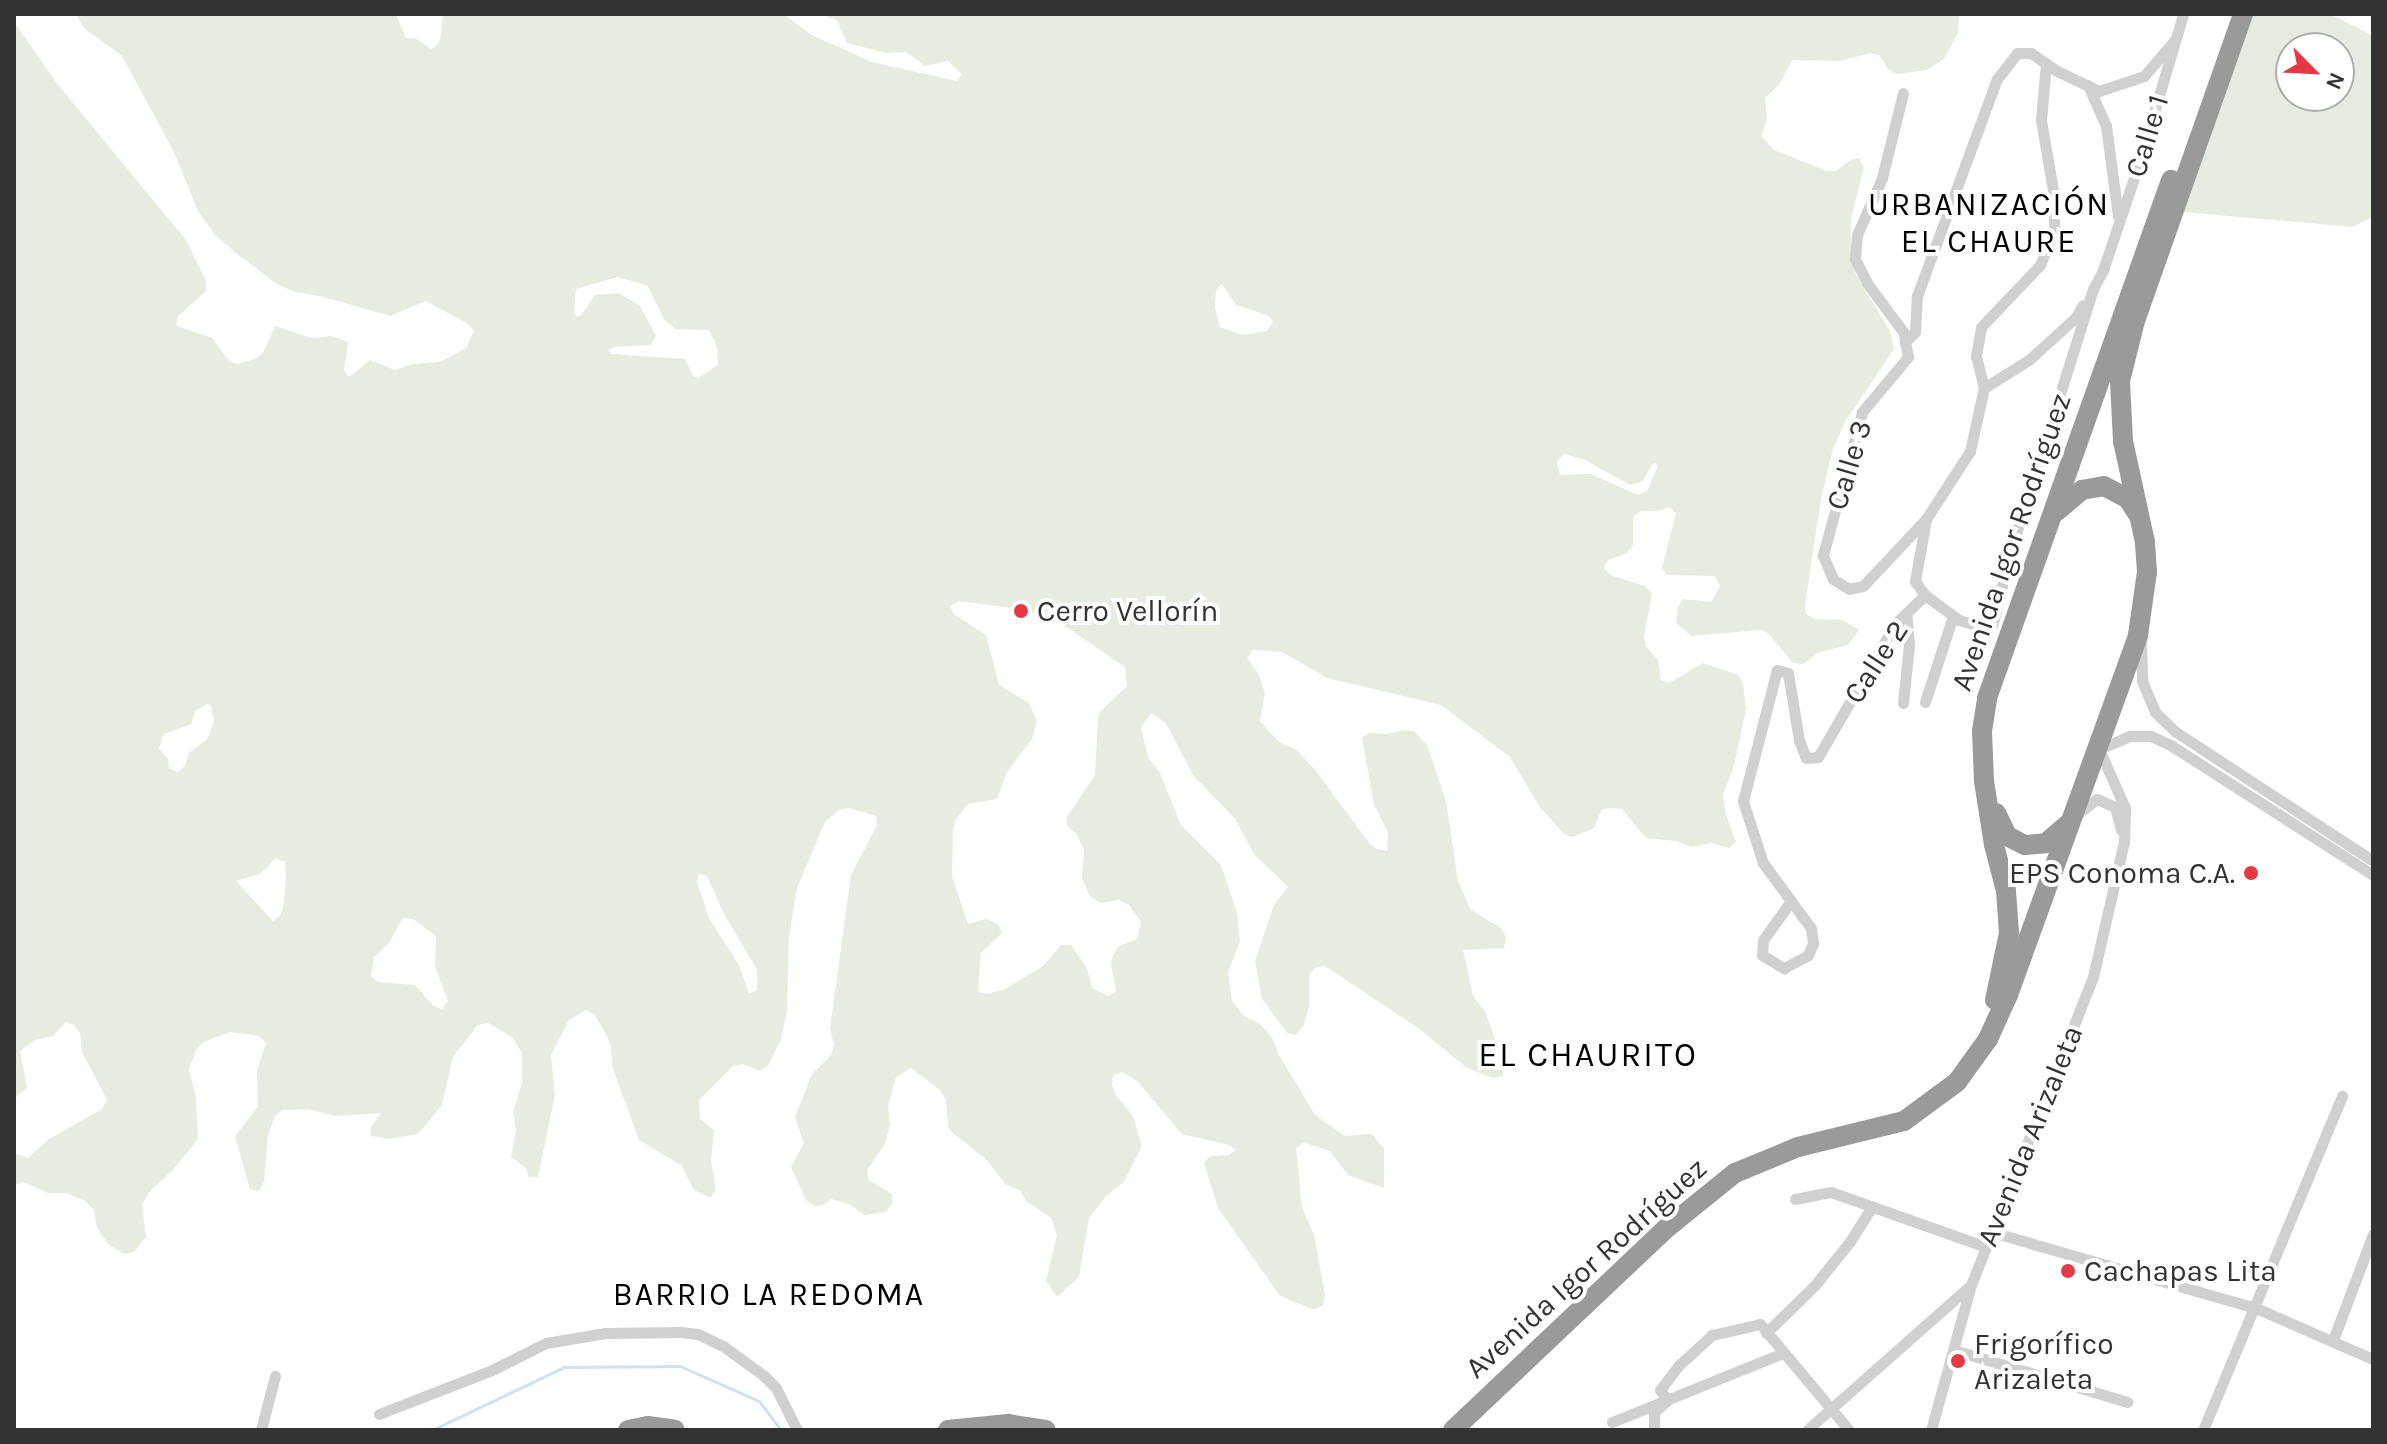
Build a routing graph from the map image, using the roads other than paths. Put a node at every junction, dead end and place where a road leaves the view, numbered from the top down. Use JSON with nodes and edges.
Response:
{"nodes":[{"id":1,"x":2183,"y":14,"type":"edge"},
{"id":2,"x":2229,"y":14,"type":"edge"},
{"id":3,"x":2243,"y":14,"type":"edge"},
{"id":4,"x":2175,"y":40,"type":"junction"},
{"id":5,"x":2046,"y":63,"type":"junction"},
{"id":6,"x":2088,"y":85,"type":"junction"},
{"id":7,"x":1903,"y":93,"type":"dead end"},
{"id":8,"x":2119,"y":222,"type":"junction"},
{"id":9,"x":2093,"y":289,"type":"junction"},
{"id":10,"x":1905,"y":342,"type":"junction"},
{"id":11,"x":1984,"y":388,"type":"junction"},
{"id":12,"x":2054,"y":514,"type":"junction"},
{"id":13,"x":2140,"y":516,"type":"junction"},
{"id":14,"x":1926,"y":519,"type":"junction"},
{"id":15,"x":1925,"y":595,"type":"junction"},
{"id":16,"x":1906,"y":613,"type":"junction"},
{"id":17,"x":1953,"y":616,"type":"junction"},
{"id":18,"x":2141,"y":621,"type":"junction"},
{"id":19,"x":1925,"y":702,"type":"dead end"},
{"id":20,"x":1903,"y":703,"type":"dead end"},
{"id":21,"x":2099,"y":749,"type":"junction"},
{"id":22,"x":1983,"y":767,"type":"junction"},
{"id":23,"x":2073,"y":818,"type":"junction"},
{"id":24,"x":2124,"y":842,"type":"junction"},
{"id":25,"x":2373,"y":861,"type":"edge"},
{"id":26,"x":2373,"y":875,"type":"edge"},
{"id":27,"x":1791,"y":901,"type":"junction"},
{"id":28,"x":1944,"y":1094,"type":"junction"},
{"id":29,"x":2342,"y":1096,"type":"dead end"},
{"id":30,"x":1795,"y":1199,"type":"dead end"},
{"id":31,"x":1872,"y":1206,"type":"junction"},
{"id":32,"x":1992,"y":1232,"type":"junction"},
{"id":33,"x":2373,"y":1234,"type":"edge"},
{"id":34,"x":1986,"y":1247,"type":"junction"},
{"id":35,"x":1971,"y":1285,"type":"junction"},
{"id":36,"x":2256,"y":1308,"type":"junction"},
{"id":37,"x":1766,"y":1333,"type":"junction"},
{"id":38,"x":2333,"y":1340,"type":"junction"},
{"id":39,"x":1954,"y":1350,"type":"junction"},
{"id":40,"x":1783,"y":1353,"type":"junction"},
{"id":41,"x":2373,"y":1359,"type":"edge"},
{"id":42,"x":275,"y":1376,"type":"dead end"},
{"id":43,"x":1668,"y":1400,"type":"junction"},
{"id":44,"x":2127,"y":1402,"type":"dead end"},
{"id":45,"x":1830,"y":1410,"type":"junction"},
{"id":46,"x":379,"y":1414,"type":"dead end"},
{"id":47,"x":1612,"y":1422,"type":"dead end"},
{"id":48,"x":955,"y":1429,"type":"edge"},
{"id":49,"x":261,"y":1430,"type":"edge"},
{"id":50,"x":628,"y":1430,"type":"edge"},
{"id":51,"x":675,"y":1430,"type":"edge"},
{"id":52,"x":797,"y":1430,"type":"edge"},
{"id":53,"x":1046,"y":1430,"type":"edge"},
{"id":54,"x":1453,"y":1430,"type":"edge"},
{"id":55,"x":1654,"y":1430,"type":"edge"},
{"id":56,"x":1807,"y":1430,"type":"edge"},
{"id":57,"x":1849,"y":1430,"type":"edge"},
{"id":58,"x":1931,"y":1430,"type":"edge"},
{"id":59,"x":2203,"y":1430,"type":"edge"}],
"edges":[{"from":1,"to":4,"type":"street","name":"Calle 1"},
{"from":2,"to":12,"type":"highway","name":"Avenida Igor Rodríguez"},
{"from":3,"to":13,"type":"highway","name":"Avenida Igor Rodríguez"},
{"from":4,"to":6,"type":"street"},
{"from":4,"to":8,"type":"street","name":"Calle 1"},
{"from":5,"to":6,"type":"street"},
{"from":5,"to":10,"type":"street","name":"Calle 3"},
{"from":5,"to":11,"type":"street","name":"Calle 2"},
{"from":6,"to":8,"type":"street"},
{"from":7,"to":10,"type":"street"},
{"from":8,"to":9,"type":"street","name":"Calle 1"},
{"from":9,"to":11,"type":"street"},
{"from":9,"to":17,"type":"street","name":"Calle 1"},
{"from":10,"to":14,"type":"street","name":"Calle 3"},
{"from":11,"to":14,"type":"street","name":"Calle 2"},
{"from":12,"to":13,"type":"highway"},
{"from":12,"to":22,"type":"highway","name":"Avenida Igor Rodríguez"},
{"from":13,"to":18,"type":"highway","name":"Avenida Igor Rodríguez"},
{"from":14,"to":15,"type":"street","name":"Calle 2"},
{"from":15,"to":16,"type":"street","name":"Calle 2"},
{"from":15,"to":17,"type":"street"},
{"from":16,"to":20,"type":"street"},
{"from":16,"to":27,"type":"street","name":"Calle 2"},
{"from":17,"to":19,"type":"street"},
{"from":18,"to":21,"type":"highway","name":"Avenida Igor Rodríguez"},
{"from":18,"to":25,"type":"street"},
{"from":21,"to":23,"type":"highway","name":"Avenida Igor Rodríguez"},
{"from":21,"to":24,"type":"street","name":"Avenida Arizaleta"},
{"from":21,"to":26,"type":"street"},
{"from":22,"to":23,"type":"highway"},
{"from":22,"to":28,"type":"highway","name":"Avenida Igor Rodríguez"},
{"from":23,"to":24,"type":"street"},
{"from":23,"to":28,"type":"highway","name":"Avenida Igor Rodríguez"},
{"from":24,"to":32,"type":"street","name":"Avenida Arizaleta"},
{"from":27,"to":27,"type":"street","name":"Calle 2"},
{"from":28,"to":54,"type":"highway","name":"Avenida Igor Rodríguez"},
{"from":29,"to":36,"type":"street"},
{"from":30,"to":31,"type":"street"},
{"from":31,"to":34,"type":"street"},
{"from":31,"to":37,"type":"street"},
{"from":32,"to":34,"type":"street","name":"Avenida Arizaleta"},
{"from":32,"to":36,"type":"street"},
{"from":33,"to":38,"type":"street"},
{"from":34,"to":35,"type":"street","name":"Avenida Arizaleta"},
{"from":35,"to":39,"type":"street","name":"Avenida Arizaleta"},
{"from":35,"to":45,"type":"street"},
{"from":36,"to":38,"type":"street"},
{"from":36,"to":59,"type":"street"},
{"from":37,"to":40,"type":"street"},
{"from":37,"to":43,"type":"street"},
{"from":38,"to":41,"type":"street"},
{"from":39,"to":44,"type":"street"},
{"from":39,"to":58,"type":"street","name":"Avenida Arizaleta"},
{"from":40,"to":43,"type":"street"},
{"from":40,"to":45,"type":"street"},
{"from":42,"to":49,"type":"street"},
{"from":43,"to":47,"type":"street"},
{"from":43,"to":55,"type":"street"},
{"from":45,"to":56,"type":"street"},
{"from":45,"to":57,"type":"street"},
{"from":46,"to":52,"type":"street"},
{"from":48,"to":53,"type":"highway"},
{"from":50,"to":51,"type":"highway"}]}
